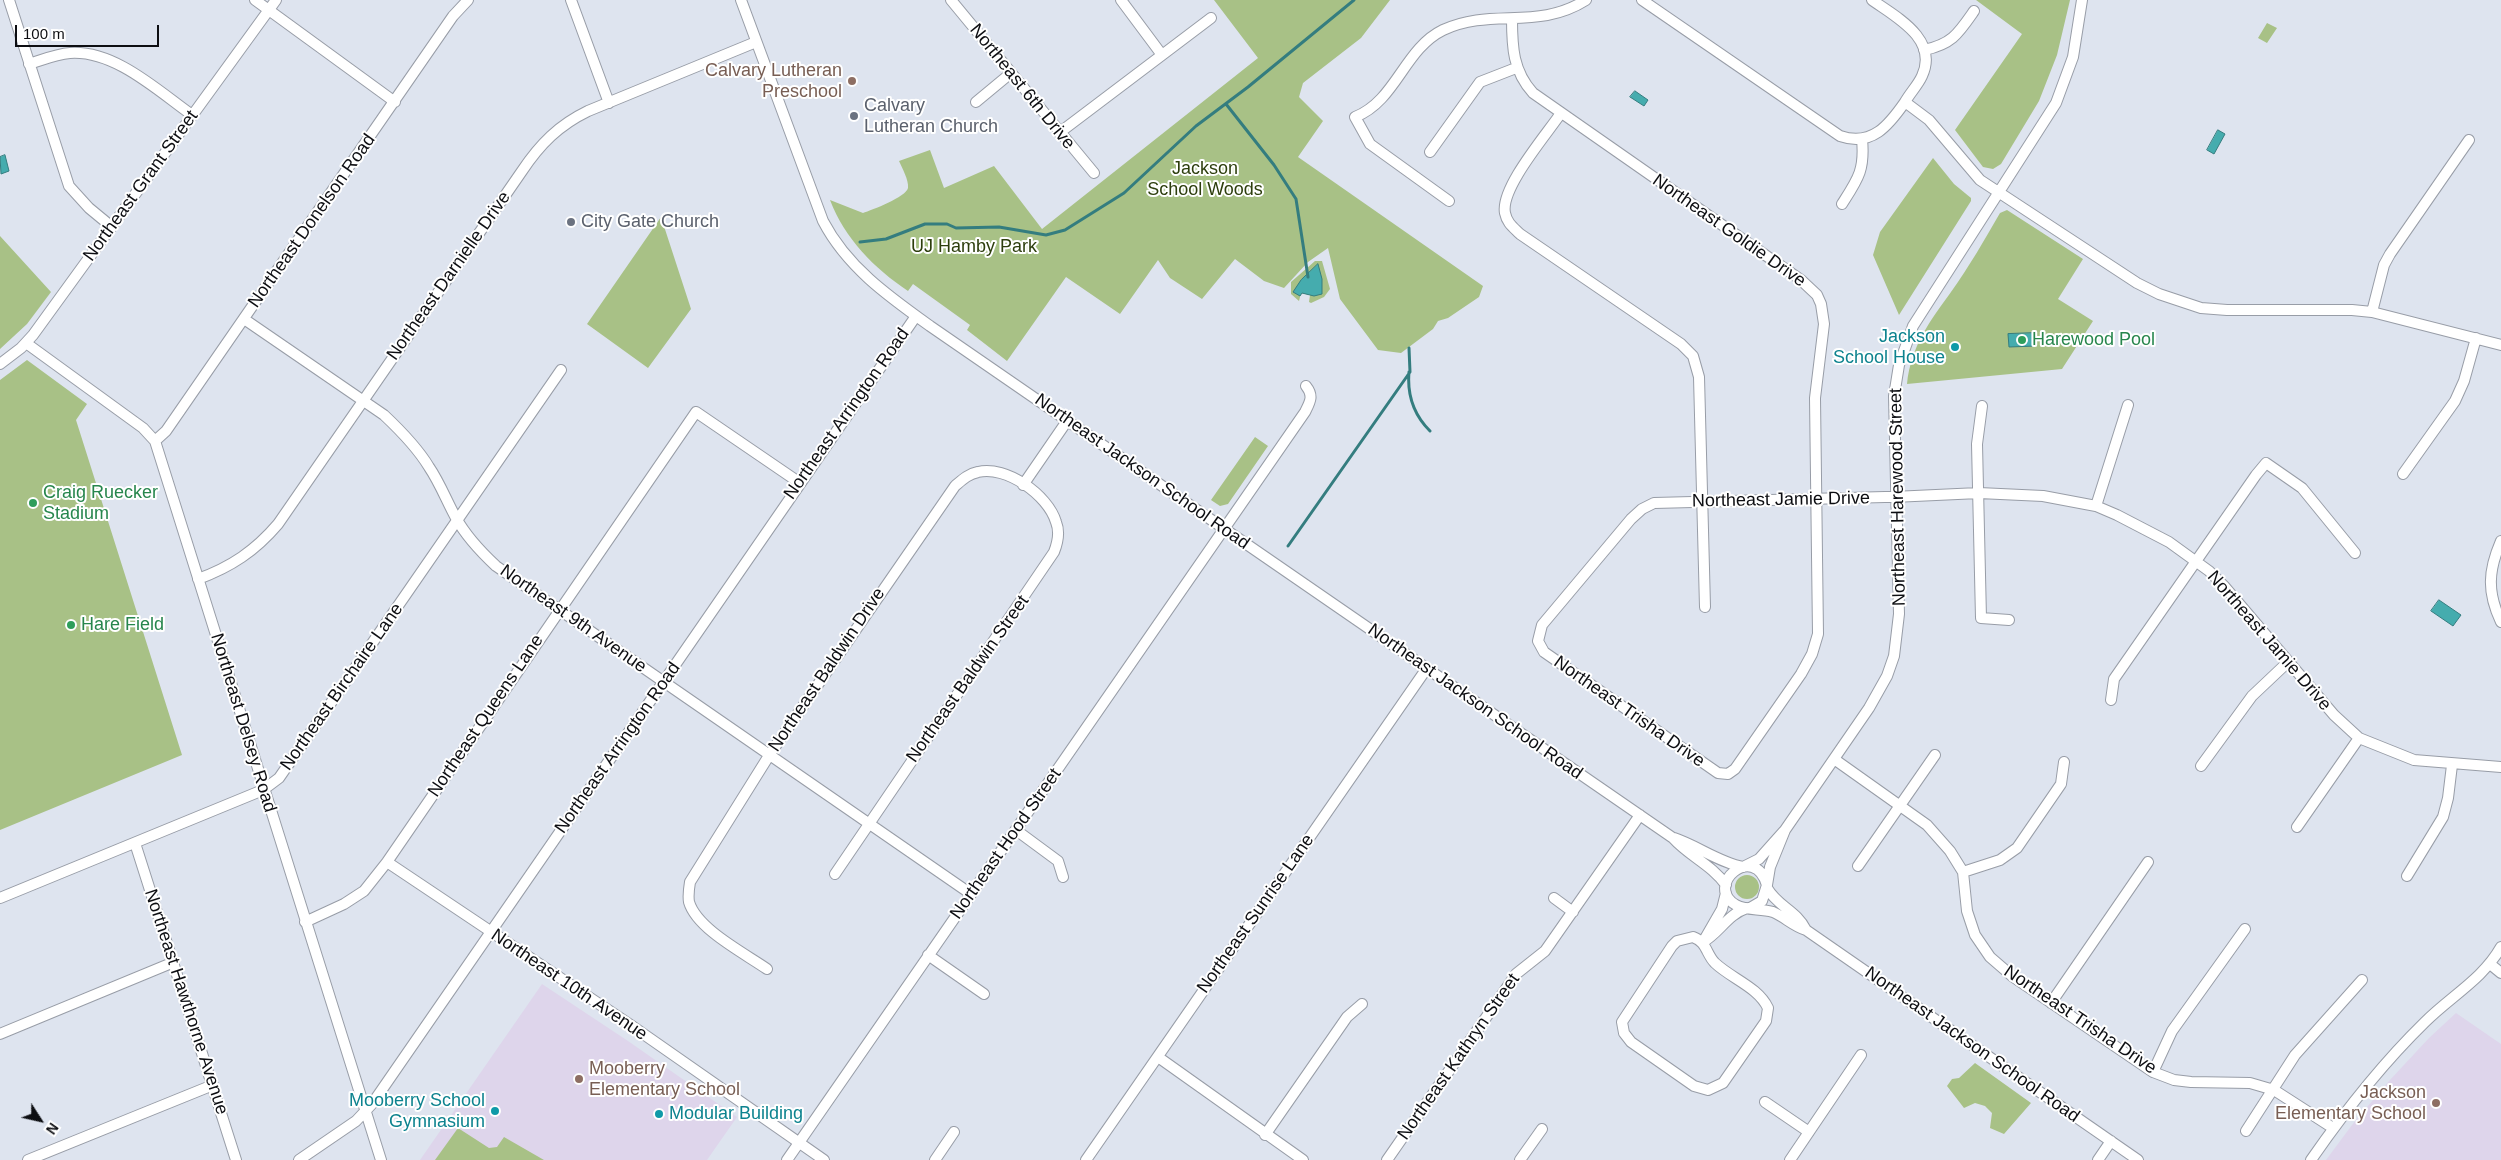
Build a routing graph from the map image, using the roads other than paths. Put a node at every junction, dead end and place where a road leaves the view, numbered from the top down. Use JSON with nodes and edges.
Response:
{"nodes":[{"id":1,"x":9,"y":0,"type":"edge"},
{"id":2,"x":255,"y":0,"type":"edge"},
{"id":3,"x":276,"y":0,"type":"edge"},
{"id":4,"x":468,"y":0,"type":"edge"},
{"id":5,"x":571,"y":0,"type":"edge"},
{"id":6,"x":741,"y":0,"type":"edge"},
{"id":7,"x":951,"y":0,"type":"edge"},
{"id":8,"x":1121,"y":0,"type":"edge"},
{"id":9,"x":1586,"y":0,"type":"edge"},
{"id":10,"x":1642,"y":0,"type":"edge"},
{"id":11,"x":1872,"y":0,"type":"edge"},
{"id":12,"x":2082,"y":0,"type":"edge"},
{"id":13,"x":269,"y":10,"type":"junction"},
{"id":14,"x":1974,"y":11,"type":"dead end"},
{"id":15,"x":1211,"y":18,"type":"dead end"},
{"id":16,"x":1512,"y":19,"type":"junction"},
{"id":17,"x":756,"y":42,"type":"junction"},
{"id":18,"x":1924,"y":50,"type":"junction"},
{"id":19,"x":1162,"y":55,"type":"junction"},
{"id":20,"x":29,"y":64,"type":"junction"},
{"id":21,"x":1516,"y":68,"type":"junction"},
{"id":22,"x":1011,"y":73,"type":"junction"},
{"id":23,"x":395,"y":102,"type":"junction"},
{"id":24,"x":609,"y":102,"type":"junction"},
{"id":25,"x":976,"y":102,"type":"dead end"},
{"id":26,"x":1904,"y":102,"type":"junction"},
{"id":27,"x":1561,"y":113,"type":"junction"},
{"id":28,"x":192,"y":115,"type":"junction"},
{"id":29,"x":1059,"y":133,"type":"junction"},
{"id":30,"x":1862,"y":139,"type":"junction"},
{"id":31,"x":2470,"y":140,"type":"dead end"},
{"id":32,"x":1430,"y":152,"type":"dead end"},
{"id":33,"x":1094,"y":173,"type":"dead end"},
{"id":34,"x":1999,"y":193,"type":"junction"},
{"id":35,"x":1450,"y":201,"type":"dead end"},
{"id":36,"x":1842,"y":204,"type":"dead end"},
{"id":37,"x":112,"y":227,"type":"junction"},
{"id":38,"x":2372,"y":312,"type":"junction"},
{"id":39,"x":916,"y":316,"type":"junction"},
{"id":40,"x":244,"y":319,"type":"junction"},
{"id":41,"x":2476,"y":338,"type":"junction"},
{"id":42,"x":26,"y":343,"type":"junction"},
{"id":43,"x":2501,"y":345,"type":"edge"},
{"id":44,"x":0,"y":364,"type":"edge"},
{"id":45,"x":561,"y":370,"type":"dead end"},
{"id":46,"x":1306,"y":386,"type":"dead end"},
{"id":47,"x":363,"y":401,"type":"junction"},
{"id":48,"x":2128,"y":405,"type":"dead end"},
{"id":49,"x":1982,"y":406,"type":"dead end"},
{"id":50,"x":1067,"y":421,"type":"junction"},
{"id":51,"x":155,"y":441,"type":"junction"},
{"id":52,"x":2404,"y":474,"type":"dead end"},
{"id":53,"x":800,"y":483,"type":"junction"},
{"id":54,"x":1023,"y":484,"type":"junction"},
{"id":55,"x":1979,"y":493,"type":"junction"},
{"id":56,"x":1897,"y":497,"type":"junction"},
{"id":57,"x":1817,"y":499,"type":"junction"},
{"id":58,"x":1703,"y":501,"type":"junction"},
{"id":59,"x":2096,"y":506,"type":"junction"},
{"id":60,"x":457,"y":520,"type":"junction"},
{"id":61,"x":1225,"y":529,"type":"junction"},
{"id":62,"x":2501,"y":542,"type":"edge"},
{"id":63,"x":2355,"y":553,"type":"dead end"},
{"id":64,"x":2197,"y":560,"type":"junction"},
{"id":65,"x":198,"y":579,"type":"junction"},
{"id":66,"x":1705,"y":607,"type":"dead end"},
{"id":67,"x":559,"y":609,"type":"junction"},
{"id":68,"x":2009,"y":620,"type":"dead end"},
{"id":69,"x":2501,"y":622,"type":"edge"},
{"id":70,"x":1538,"y":641,"type":"joint"},
{"id":71,"x":2288,"y":662,"type":"junction"},
{"id":72,"x":1427,"y":668,"type":"junction"},
{"id":73,"x":663,"y":682,"type":"junction"},
{"id":74,"x":2111,"y":700,"type":"dead end"},
{"id":75,"x":2359,"y":738,"type":"junction"},
{"id":76,"x":770,"y":754,"type":"junction"},
{"id":77,"x":1935,"y":755,"type":"dead end"},
{"id":78,"x":1834,"y":759,"type":"junction"},
{"id":79,"x":2064,"y":762,"type":"dead end"},
{"id":80,"x":2452,"y":765,"type":"junction"},
{"id":81,"x":2201,"y":766,"type":"dead end"},
{"id":82,"x":2501,"y":766,"type":"edge"},
{"id":83,"x":1728,"y":774,"type":"joint"},
{"id":84,"x":263,"y":790,"type":"junction"},
{"id":85,"x":1901,"y":806,"type":"junction"},
{"id":86,"x":1640,"y":815,"type":"junction"},
{"id":87,"x":869,"y":822,"type":"junction"},
{"id":88,"x":2297,"y":827,"type":"dead end"},
{"id":89,"x":1016,"y":830,"type":"junction"},
{"id":90,"x":1785,"y":830,"type":"junction"},
{"id":91,"x":1673,"y":838,"type":"junction"},
{"id":92,"x":135,"y":844,"type":"junction"},
{"id":93,"x":387,"y":862,"type":"junction"},
{"id":94,"x":2148,"y":862,"type":"dead end"},
{"id":95,"x":1744,"y":866,"type":"junction"},
{"id":96,"x":1858,"y":866,"type":"dead end"},
{"id":97,"x":1963,"y":872,"type":"junction"},
{"id":98,"x":835,"y":874,"type":"dead end"},
{"id":99,"x":2407,"y":876,"type":"dead end"},
{"id":100,"x":1063,"y":877,"type":"dead end"},
{"id":101,"x":1767,"y":886,"type":"junction"},
{"id":102,"x":1726,"y":889,"type":"junction"},
{"id":103,"x":971,"y":894,"type":"junction"},
{"id":104,"x":0,"y":898,"type":"edge"},
{"id":105,"x":1554,"y":898,"type":"dead end"},
{"id":106,"x":1748,"y":908,"type":"junction"},
{"id":107,"x":1573,"y":912,"type":"junction"},
{"id":108,"x":305,"y":922,"type":"junction"},
{"id":109,"x":2244,"y":929,"type":"dead end"},
{"id":110,"x":1806,"y":930,"type":"junction"},
{"id":111,"x":490,"y":933,"type":"junction"},
{"id":112,"x":1703,"y":942,"type":"junction"},
{"id":113,"x":2501,"y":947,"type":"edge"},
{"id":114,"x":928,"y":955,"type":"junction"},
{"id":115,"x":174,"y":962,"type":"junction"},
{"id":116,"x":2490,"y":964,"type":"junction"},
{"id":117,"x":767,"y":969,"type":"dead end"},
{"id":118,"x":2501,"y":972,"type":"edge"},
{"id":119,"x":2362,"y":980,"type":"dead end"},
{"id":120,"x":984,"y":994,"type":"dead end"},
{"id":121,"x":2051,"y":1003,"type":"junction"},
{"id":122,"x":1362,"y":1004,"type":"dead end"},
{"id":123,"x":0,"y":1034,"type":"edge"},
{"id":124,"x":1861,"y":1054,"type":"dead end"},
{"id":125,"x":1158,"y":1057,"type":"junction"},
{"id":126,"x":2154,"y":1072,"type":"junction"},
{"id":127,"x":212,"y":1085,"type":"junction"},
{"id":128,"x":2274,"y":1090,"type":"junction"},
{"id":129,"x":1765,"y":1102,"type":"dead end"},
{"id":130,"x":366,"y":1112,"type":"junction"},
{"id":131,"x":2333,"y":1128,"type":"junction"},
{"id":132,"x":1542,"y":1129,"type":"dead end"},
{"id":133,"x":954,"y":1132,"type":"dead end"},
{"id":134,"x":1809,"y":1132,"type":"junction"},
{"id":135,"x":2246,"y":1132,"type":"dead end"},
{"id":136,"x":1265,"y":1135,"type":"junction"},
{"id":137,"x":2110,"y":1141,"type":"junction"},
{"id":138,"x":799,"y":1142,"type":"junction"},
{"id":139,"x":28,"y":1160,"type":"edge"},
{"id":140,"x":236,"y":1160,"type":"edge"},
{"id":141,"x":300,"y":1160,"type":"edge"},
{"id":142,"x":381,"y":1160,"type":"edge"},
{"id":143,"x":787,"y":1160,"type":"edge"},
{"id":144,"x":824,"y":1160,"type":"edge"},
{"id":145,"x":935,"y":1160,"type":"edge"},
{"id":146,"x":1086,"y":1160,"type":"edge"},
{"id":147,"x":1303,"y":1160,"type":"edge"},
{"id":148,"x":1386,"y":1160,"type":"edge"},
{"id":149,"x":1520,"y":1160,"type":"edge"},
{"id":150,"x":1790,"y":1160,"type":"edge"},
{"id":151,"x":2098,"y":1160,"type":"edge"},
{"id":152,"x":2138,"y":1160,"type":"edge"},
{"id":153,"x":2311,"y":1160,"type":"edge"}],
"edges":[{"from":1,"to":20,"type":"street"},
{"from":2,"to":13,"type":"street"},
{"from":3,"to":13,"type":"street","name":"Northeast Grant Street"},
{"from":4,"to":23,"type":"street","name":"Northeast Donelson Road"},
{"from":5,"to":24,"type":"street"},
{"from":6,"to":17,"type":"street","name":"Northeast Jackson School Road"},
{"from":7,"to":22,"type":"street","name":"Northeast 6th Drive"},
{"from":8,"to":19,"type":"street"},
{"from":9,"to":16,"type":"street"},
{"from":10,"to":30,"type":"street"},
{"from":11,"to":18,"type":"street"},
{"from":12,"to":34,"type":"street","name":"Northeast Harewood Street"},
{"from":13,"to":23,"type":"street"},
{"from":13,"to":28,"type":"street","name":"Northeast Grant Street"},
{"from":14,"to":18,"type":"street"},
{"from":15,"to":19,"type":"street"},
{"from":16,"to":21,"type":"street","name":"Northeast Goldie Drive"},
{"from":16,"to":35,"type":"street"},
{"from":17,"to":24,"type":"street","name":"Northeast Darnielle Drive"},
{"from":17,"to":39,"type":"street","name":"Northeast Jackson School Road"},
{"from":18,"to":26,"type":"street"},
{"from":19,"to":29,"type":"street"},
{"from":20,"to":28,"type":"street"},
{"from":20,"to":37,"type":"street"},
{"from":21,"to":27,"type":"street","name":"Northeast Goldie Drive"},
{"from":21,"to":32,"type":"street"},
{"from":22,"to":25,"type":"street"},
{"from":22,"to":29,"type":"street","name":"Northeast 6th Drive"},
{"from":23,"to":40,"type":"street","name":"Northeast Donelson Road"},
{"from":24,"to":47,"type":"street","name":"Northeast Darnielle Drive"},
{"from":26,"to":30,"type":"street"},
{"from":26,"to":34,"type":"street"},
{"from":27,"to":57,"type":"street","name":"Northeast Goldie Drive"},
{"from":27,"to":58,"type":"street"},
{"from":28,"to":37,"type":"street","name":"Northeast Grant Street"},
{"from":29,"to":33,"type":"street","name":"Northeast 6th Drive"},
{"from":30,"to":36,"type":"street"},
{"from":31,"to":38,"type":"street"},
{"from":34,"to":38,"type":"street"},
{"from":34,"to":56,"type":"street","name":"Northeast Harewood Street"},
{"from":37,"to":42,"type":"street","name":"Northeast Grant Street"},
{"from":38,"to":41,"type":"street"},
{"from":39,"to":50,"type":"street","name":"Northeast Jackson School Road"},
{"from":39,"to":53,"type":"street","name":"Northeast Arrington Road"},
{"from":40,"to":47,"type":"street","name":"Northeast 9th Avenue"},
{"from":40,"to":51,"type":"street","name":"Northeast Donelson Road"},
{"from":41,"to":43,"type":"street"},
{"from":41,"to":52,"type":"street"},
{"from":42,"to":44,"type":"street","name":"Northeast Grant Street"},
{"from":42,"to":51,"type":"street","name":"Northeast Delsey Road"},
{"from":45,"to":60,"type":"street","name":"Northeast Birchaire Lane"},
{"from":46,"to":61,"type":"street","name":"Northeast Hood Street"},
{"from":47,"to":60,"type":"street","name":"Northeast 9th Avenue"},
{"from":47,"to":65,"type":"street","name":"Northeast Darnielle Drive"},
{"from":48,"to":59,"type":"street"},
{"from":49,"to":55,"type":"street"},
{"from":50,"to":54,"type":"street"},
{"from":50,"to":61,"type":"street","name":"Northeast Jackson School Road"},
{"from":51,"to":65,"type":"street","name":"Northeast Delsey Road"},
{"from":53,"to":67,"type":"street","name":"Northeast Queens Lane"},
{"from":53,"to":73,"type":"street","name":"Northeast Arrington Road"},
{"from":54,"to":76,"type":"street","name":"Northeast Baldwin Drive"},
{"from":54,"to":87,"type":"street","name":"Northeast Baldwin Street"},
{"from":55,"to":56,"type":"street","name":"Northeast Jamie Drive"},
{"from":55,"to":59,"type":"street","name":"Northeast Jamie Drive"},
{"from":55,"to":68,"type":"street"},
{"from":56,"to":57,"type":"street","name":"Northeast Jamie Drive"},
{"from":56,"to":78,"type":"street","name":"Northeast Harewood Street"},
{"from":57,"to":58,"type":"street","name":"Northeast Jamie Drive"},
{"from":57,"to":83,"type":"street","name":"Northeast Goldie Drive"},
{"from":58,"to":66,"type":"street"},
{"from":58,"to":70,"type":"street","name":"Northeast Jamie Drive"},
{"from":59,"to":64,"type":"street","name":"Northeast Jamie Drive"},
{"from":60,"to":67,"type":"street","name":"Northeast 9th Avenue"},
{"from":60,"to":84,"type":"street","name":"Northeast Birchaire Lane"},
{"from":61,"to":72,"type":"street","name":"Northeast Jackson School Road"},
{"from":61,"to":89,"type":"street","name":"Northeast Hood Street"},
{"from":62,"to":69,"type":"street"},
{"from":63,"to":64,"type":"street"},
{"from":64,"to":71,"type":"street","name":"Northeast Jamie Drive"},
{"from":64,"to":74,"type":"street"},
{"from":65,"to":84,"type":"street","name":"Northeast Delsey Road"},
{"from":67,"to":73,"type":"street","name":"Northeast 9th Avenue"},
{"from":67,"to":93,"type":"street","name":"Northeast Queens Lane"},
{"from":70,"to":83,"type":"street","name":"Northeast Trisha Drive"},
{"from":71,"to":75,"type":"street","name":"Northeast Jamie Drive"},
{"from":71,"to":81,"type":"street"},
{"from":72,"to":86,"type":"street","name":"Northeast Jackson School Road"},
{"from":72,"to":125,"type":"street","name":"Northeast Sunrise Lane"},
{"from":73,"to":76,"type":"street","name":"Northeast 9th Avenue"},
{"from":73,"to":111,"type":"street","name":"Northeast Arrington Road"},
{"from":75,"to":80,"type":"street","name":"Northeast Jamie Drive"},
{"from":75,"to":88,"type":"street"},
{"from":76,"to":87,"type":"street","name":"Northeast 9th Avenue"},
{"from":76,"to":117,"type":"street","name":"Northeast Baldwin Drive"},
{"from":77,"to":85,"type":"street"},
{"from":78,"to":85,"type":"street","name":"Northeast Trisha Drive"},
{"from":78,"to":90,"type":"street","name":"Northeast Harewood Street"},
{"from":79,"to":97,"type":"street"},
{"from":80,"to":82,"type":"street","name":"Northeast Jamie Drive"},
{"from":80,"to":99,"type":"street"},
{"from":84,"to":92,"type":"street","name":"Northeast Birchaire Lane"},
{"from":84,"to":108,"type":"street","name":"Northeast Delsey Road"},
{"from":85,"to":96,"type":"street"},
{"from":85,"to":97,"type":"street","name":"Northeast Trisha Drive"},
{"from":86,"to":91,"type":"street","name":"Northeast Jackson School Road"},
{"from":86,"to":107,"type":"street","name":"Northeast Kathryn Street"},
{"from":87,"to":98,"type":"street","name":"Northeast Baldwin Street"},
{"from":87,"to":103,"type":"street","name":"Northeast 9th Avenue"},
{"from":89,"to":100,"type":"street"},
{"from":89,"to":103,"type":"street","name":"Northeast Hood Street"},
{"from":90,"to":95,"type":"street","name":"Northeast Harewood Street"},
{"from":90,"to":101,"type":"street","name":"Northeast Harewood Street"},
{"from":91,"to":95,"type":"street","name":"Northeast Jackson School Road"},
{"from":91,"to":102,"type":"street","name":"Northeast Jackson School Road"},
{"from":92,"to":104,"type":"street","name":"Northeast Birchaire Lane"},
{"from":92,"to":115,"type":"street","name":"Northeast Hawthorne Avenue"},
{"from":93,"to":108,"type":"street","name":"Northeast Queens Lane"},
{"from":93,"to":111,"type":"street","name":"Northeast 10th Avenue"},
{"from":94,"to":121,"type":"street"},
{"from":95,"to":101,"type":"street"},
{"from":95,"to":102,"type":"street"},
{"from":97,"to":121,"type":"street","name":"Northeast Trisha Drive"},
{"from":101,"to":106,"type":"street"},
{"from":101,"to":110,"type":"street","name":"Northeast Jackson School Road"},
{"from":102,"to":106,"type":"street"},
{"from":102,"to":112,"type":"street"},
{"from":103,"to":114,"type":"street","name":"Northeast Hood Street"},
{"from":105,"to":107,"type":"street"},
{"from":106,"to":110,"type":"street","name":"Northeast Jackson School Road"},
{"from":106,"to":112,"type":"street"},
{"from":107,"to":148,"type":"street","name":"Northeast Kathryn Street"},
{"from":108,"to":130,"type":"street","name":"Northeast Delsey Road"},
{"from":109,"to":126,"type":"street"},
{"from":110,"to":137,"type":"street","name":"Northeast Jackson School Road"},
{"from":111,"to":130,"type":"street","name":"Northeast Arrington Road"},
{"from":111,"to":138,"type":"street","name":"Northeast 10th Avenue"},
{"from":112,"to":112,"type":"street"},
{"from":113,"to":116,"type":"street"},
{"from":114,"to":120,"type":"street"},
{"from":114,"to":138,"type":"street","name":"Northeast Hood Street"},
{"from":115,"to":123,"type":"street"},
{"from":115,"to":127,"type":"street","name":"Northeast Hawthorne Avenue"},
{"from":116,"to":118,"type":"street"},
{"from":116,"to":131,"type":"street"},
{"from":119,"to":128,"type":"street"},
{"from":121,"to":126,"type":"street","name":"Northeast Trisha Drive"},
{"from":122,"to":136,"type":"street"},
{"from":124,"to":134,"type":"street"},
{"from":125,"to":136,"type":"street"},
{"from":125,"to":146,"type":"street","name":"Northeast Sunrise Lane"},
{"from":126,"to":128,"type":"street","name":"Northeast Trisha Drive"},
{"from":127,"to":139,"type":"street"},
{"from":127,"to":140,"type":"street","name":"Northeast Hawthorne Avenue"},
{"from":128,"to":131,"type":"street","name":"Northeast Trisha Drive"},
{"from":128,"to":135,"type":"street"},
{"from":129,"to":134,"type":"street"},
{"from":130,"to":141,"type":"street","name":"Northeast Arrington Road"},
{"from":130,"to":142,"type":"street","name":"Northeast Delsey Road"},
{"from":131,"to":153,"type":"street"},
{"from":132,"to":149,"type":"street"},
{"from":133,"to":145,"type":"street"},
{"from":134,"to":150,"type":"street"},
{"from":136,"to":147,"type":"street"},
{"from":137,"to":151,"type":"street"},
{"from":137,"to":152,"type":"street","name":"Northeast Jackson School Road"},
{"from":138,"to":143,"type":"street","name":"Northeast Hood Street"},
{"from":138,"to":144,"type":"street","name":"Northeast 10th Avenue"}]}
